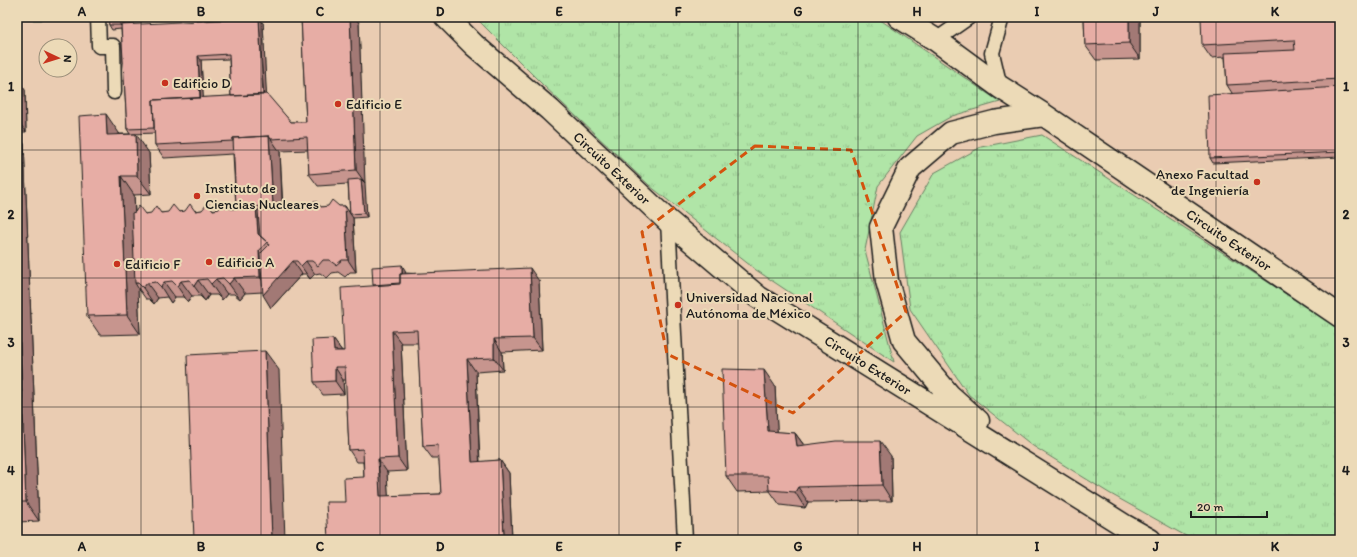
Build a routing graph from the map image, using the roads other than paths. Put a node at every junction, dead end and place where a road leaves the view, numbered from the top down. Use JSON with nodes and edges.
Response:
{"nodes":[{"id":1,"x":98,"y":17,"type":"edge"},
{"id":2,"x":446,"y":17,"type":"edge"},
{"id":3,"x":899,"y":17,"type":"edge"},
{"id":4,"x":969,"y":17,"type":"edge"},
{"id":5,"x":1002,"y":17,"type":"edge"},
{"id":6,"x":936,"y":40,"type":"junction"},
{"id":7,"x":1000,"y":87,"type":"junction"},
{"id":8,"x":114,"y":92,"type":"dead end"},
{"id":9,"x":1044,"y":115,"type":"junction"},
{"id":10,"x":668,"y":221,"type":"junction"},
{"id":11,"x":1340,"y":316,"type":"edge"},
{"id":12,"x":1020,"y":460,"type":"junction"},
{"id":13,"x":1126,"y":533,"type":"edge"},
{"id":14,"x":685,"y":540,"type":"edge"},
{"id":15,"x":1150,"y":540,"type":"edge"}],
"edges":[{"from":1,"to":8,"type":"lane"},
{"from":2,"to":10,"type":"street","name":"Circuito Exterior"},
{"from":3,"to":6,"type":"street","name":"Circuito Exterior"},
{"from":4,"to":6,"type":"lane"},
{"from":5,"to":7,"type":"lane"},
{"from":6,"to":7,"type":"street","name":"Circuito Exterior"},
{"from":7,"to":9,"type":"street","name":"Circuito Exterior"},
{"from":9,"to":11,"type":"street","name":"Circuito Exterior"},
{"from":9,"to":12,"type":"street"},
{"from":10,"to":12,"type":"street","name":"Circuito Exterior"},
{"from":10,"to":14,"type":"lane"},
{"from":12,"to":13,"type":"street","name":"Circuito Exterior"},
{"from":13,"to":15,"type":"street","name":"Circuito Exterior"}]}
